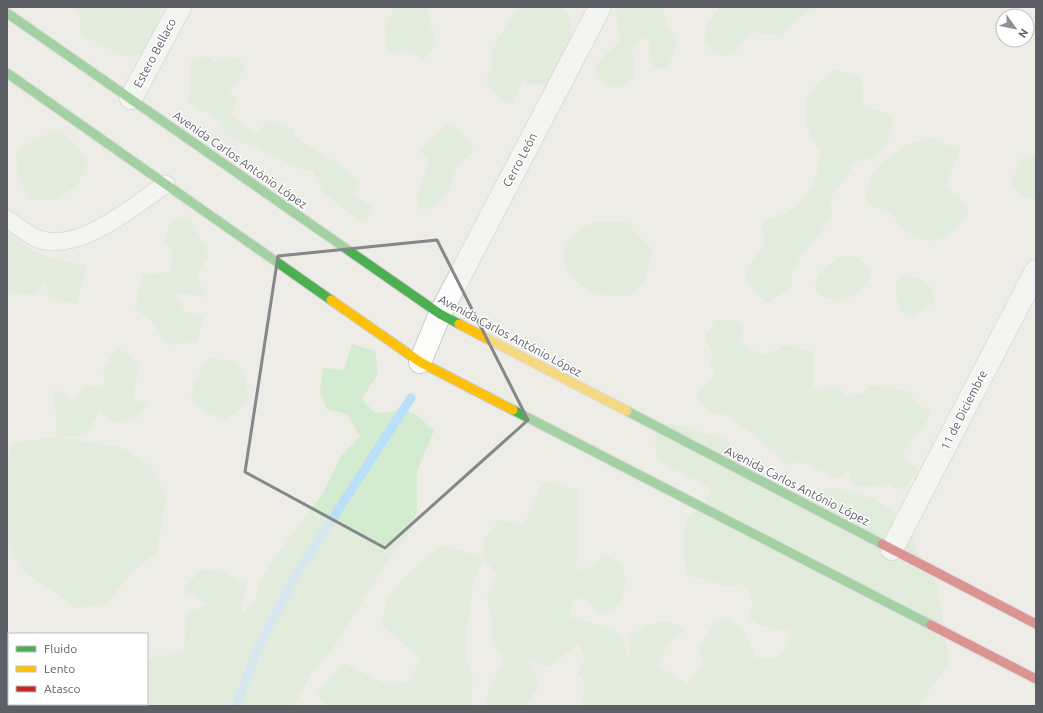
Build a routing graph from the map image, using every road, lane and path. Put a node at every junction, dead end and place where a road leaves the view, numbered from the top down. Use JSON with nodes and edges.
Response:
{"nodes":[{"id":1,"x":180,"y":7,"type":"edge"},
{"id":2,"x":600,"y":7,"type":"edge"},
{"id":3,"x":7,"y":13,"type":"edge"},
{"id":4,"x":7,"y":73,"type":"edge"},
{"id":5,"x":131,"y":98,"type":"junction"},
{"id":6,"x":166,"y":184,"type":"junction"},
{"id":7,"x":7,"y":219,"type":"edge"},
{"id":8,"x":1036,"y":272,"type":"edge"},
{"id":9,"x":440,"y":314,"type":"junction"},
{"id":10,"x":420,"y":362,"type":"junction"},
{"id":11,"x":892,"y":549,"type":"junction"},
{"id":12,"x":1036,"y":624,"type":"edge"},
{"id":13,"x":1036,"y":679,"type":"edge"}],
"edges":[{"from":1,"to":5,"type":"street","name":"Estero Bellaco"},
{"from":2,"to":9,"type":"street","name":"Cerro León"},
{"from":3,"to":5,"type":"main road","name":"Avenida Carlos António López"},
{"from":4,"to":6,"type":"main road"},
{"from":5,"to":9,"type":"main road","name":"Avenida Carlos António López"},
{"from":6,"to":7,"type":"lane"},
{"from":6,"to":10,"type":"main road"},
{"from":8,"to":11,"type":"street","name":"11 de Diciembre"},
{"from":9,"to":10,"type":"street","name":"Cerro León"},
{"from":9,"to":11,"type":"main road","name":"Avenida Carlos António López"},
{"from":10,"to":13,"type":"main road"},
{"from":11,"to":12,"type":"main road","name":"Avenida Carlos António López"}]}
